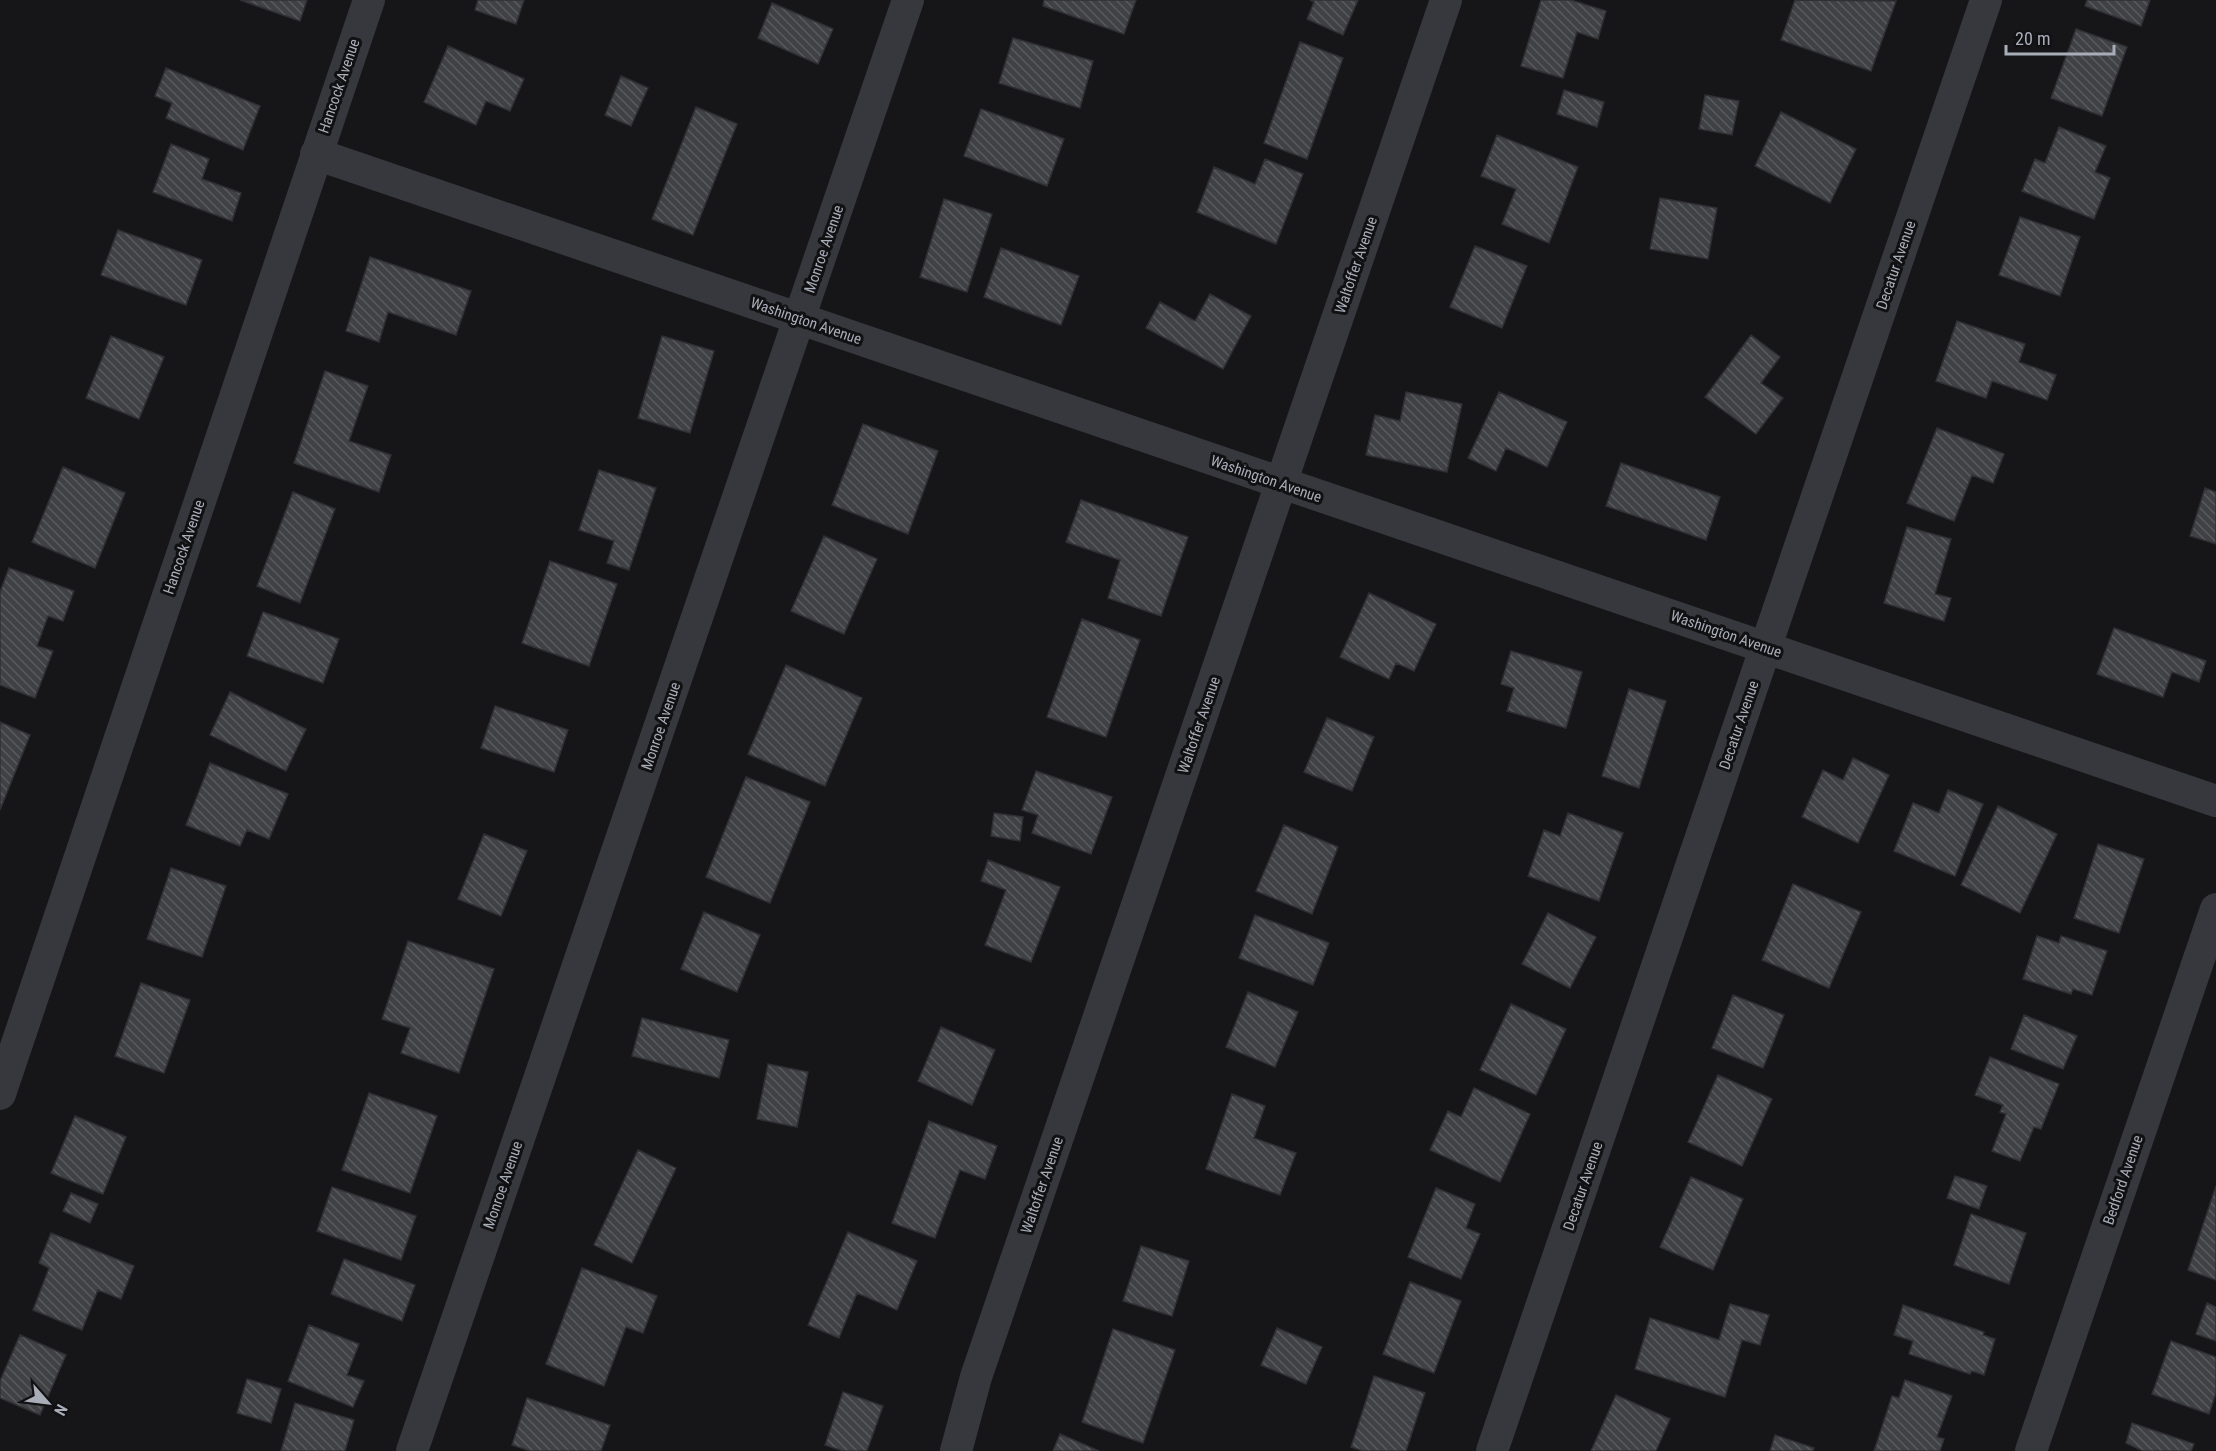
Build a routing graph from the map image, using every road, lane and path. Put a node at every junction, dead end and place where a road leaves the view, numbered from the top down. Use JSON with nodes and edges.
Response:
{"nodes":[{"id":1,"x":369,"y":0,"type":"edge"},
{"id":2,"x":908,"y":0,"type":"edge"},
{"id":3,"x":1446,"y":0,"type":"edge"},
{"id":4,"x":1986,"y":0,"type":"edge"},
{"id":5,"x":316,"y":154,"type":"junction"},
{"id":6,"x":800,"y":319,"type":"junction"},
{"id":7,"x":1281,"y":484,"type":"junction"},
{"id":8,"x":1765,"y":648,"type":"junction"},
{"id":9,"x":2216,"y":801,"type":"edge"},
{"id":10,"x":2216,"y":909,"type":"edge"},
{"id":11,"x":0,"y":1094,"type":"edge"},
{"id":12,"x":412,"y":1451,"type":"edge"},
{"id":13,"x":956,"y":1451,"type":"edge"},
{"id":14,"x":1492,"y":1451,"type":"edge"},
{"id":15,"x":2031,"y":1451,"type":"edge"}],
"edges":[{"from":1,"to":5,"type":"street","name":"Hancock Avenue"},
{"from":2,"to":6,"type":"street","name":"Monroe Avenue"},
{"from":3,"to":7,"type":"street","name":"Waltoffer Avenue"},
{"from":4,"to":8,"type":"street","name":"Decatur Avenue"},
{"from":5,"to":6,"type":"street","name":"Washington Avenue"},
{"from":5,"to":11,"type":"street","name":"Hancock Avenue"},
{"from":6,"to":7,"type":"street","name":"Washington Avenue"},
{"from":6,"to":12,"type":"street","name":"Monroe Avenue"},
{"from":7,"to":8,"type":"street","name":"Washington Avenue"},
{"from":7,"to":13,"type":"street","name":"Waltoffer Avenue"},
{"from":8,"to":9,"type":"street","name":"Washington Avenue"},
{"from":8,"to":14,"type":"street","name":"Decatur Avenue"},
{"from":10,"to":15,"type":"street","name":"Bedford Avenue"}]}
